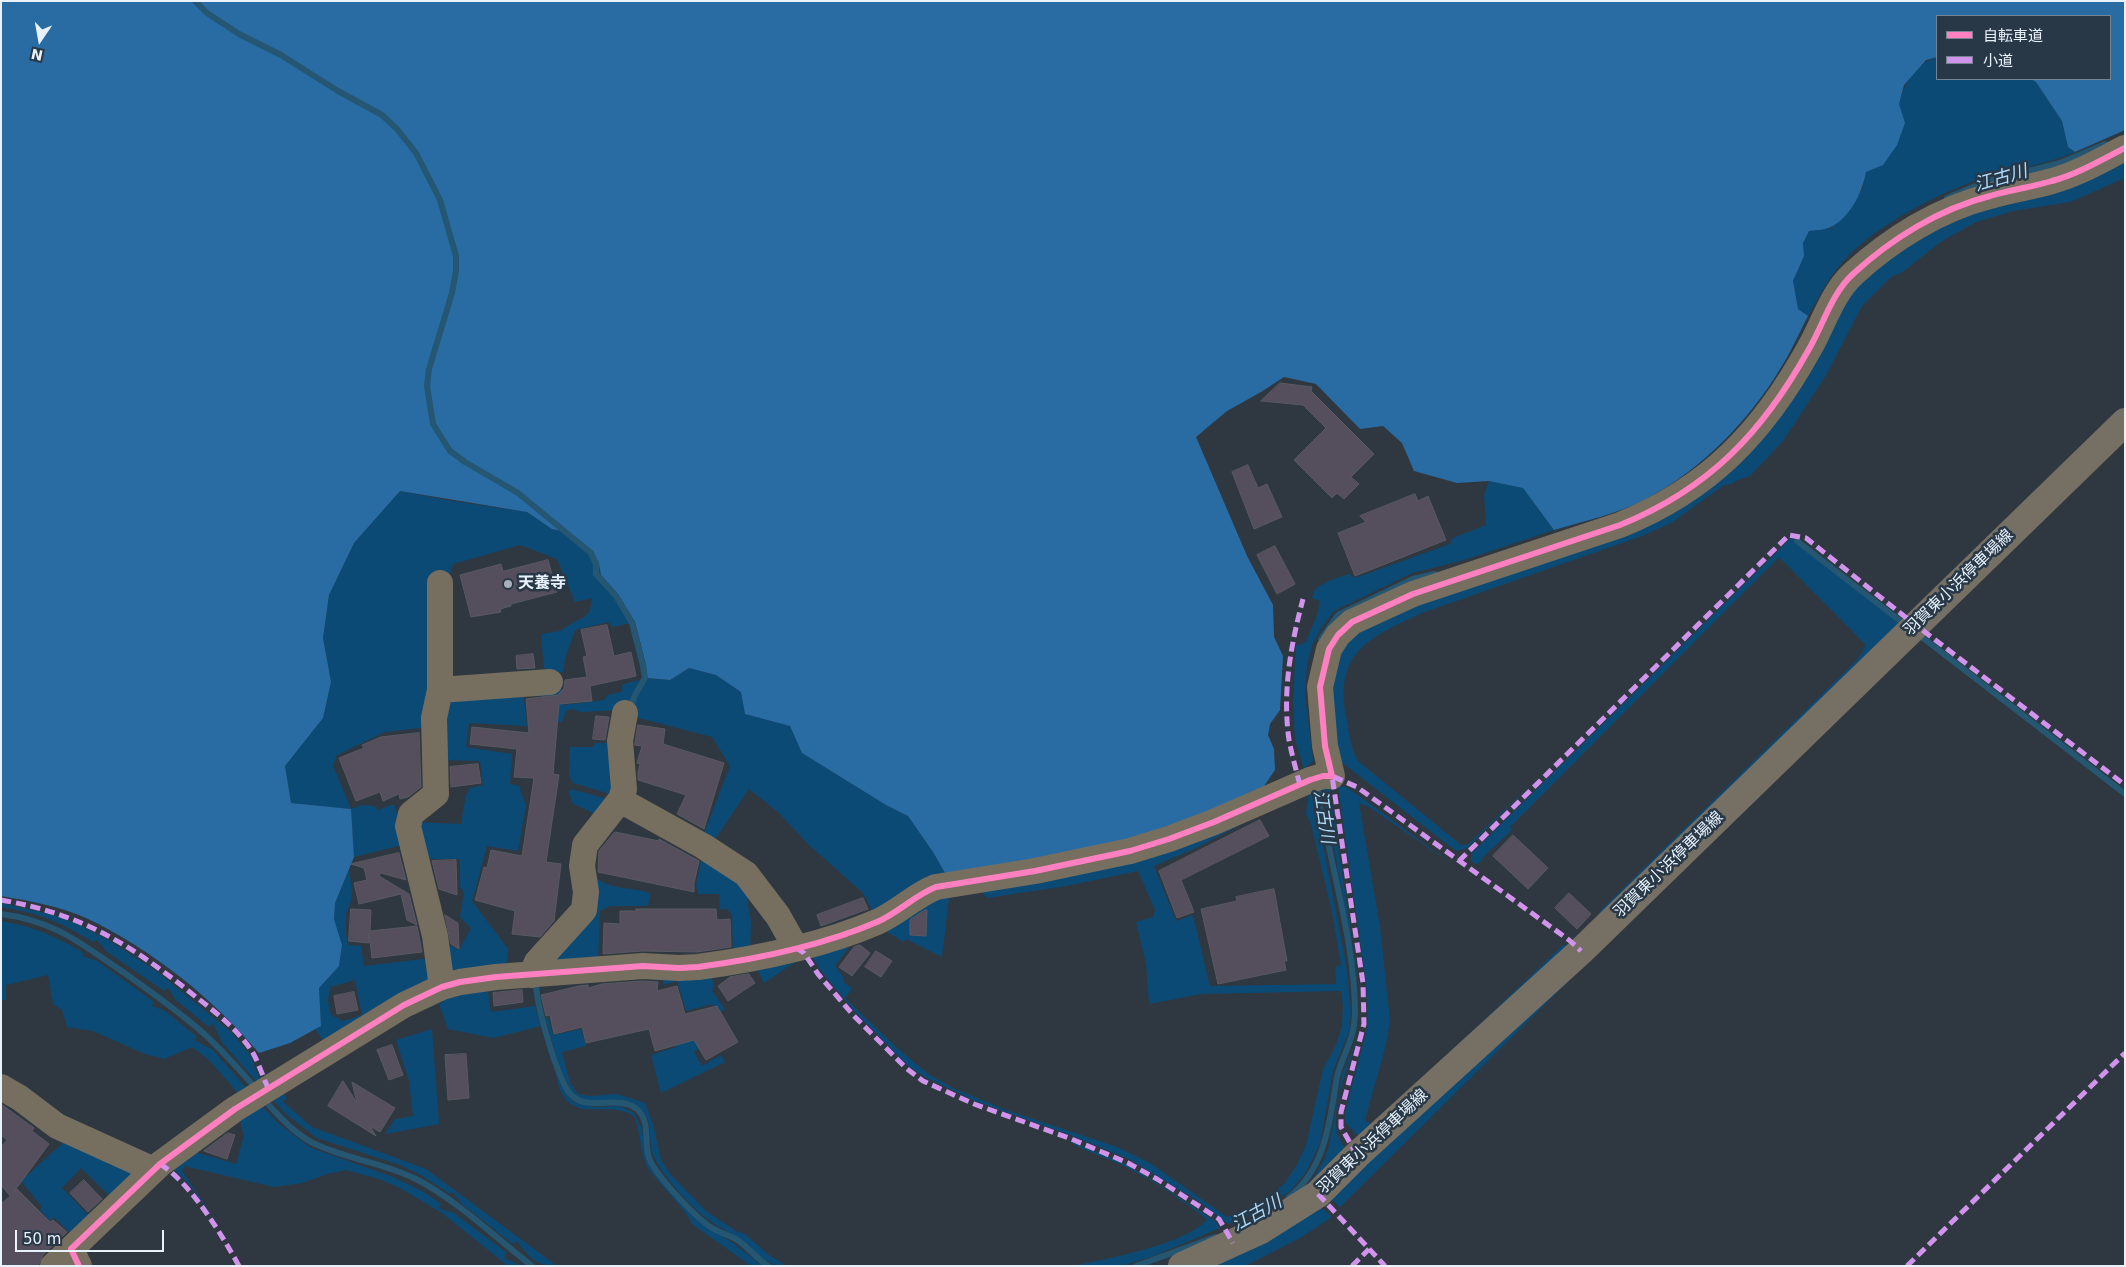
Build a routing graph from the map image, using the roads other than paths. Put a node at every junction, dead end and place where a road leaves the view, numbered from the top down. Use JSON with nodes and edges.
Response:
{"nodes":[{"id":1,"x":2125,"y":148,"type":"edge"},
{"id":2,"x":2125,"y":422,"type":"edge"},
{"id":3,"x":440,"y":583,"type":"dead end"},
{"id":4,"x":550,"y":682,"type":"dead end"},
{"id":5,"x":440,"y":690,"type":"junction"},
{"id":6,"x":625,"y":714,"type":"dead end"},
{"id":7,"x":619,"y":802,"type":"junction"},
{"id":8,"x":796,"y":948,"type":"junction"},
{"id":9,"x":531,"y":975,"type":"junction"},
{"id":10,"x":442,"y":987,"type":"junction"},
{"id":11,"x":1,"y":1087,"type":"edge"},
{"id":12,"x":154,"y":1170,"type":"junction"},
{"id":13,"x":68,"y":1260,"type":"edge"},
{"id":14,"x":1182,"y":1266,"type":"edge"}],
"edges":[{"from":1,"to":8,"type":"street"},
{"from":2,"to":14,"type":"main road","name":"羽賀東小浜停車場線"},
{"from":3,"to":5,"type":"street"},
{"from":4,"to":5,"type":"street"},
{"from":5,"to":10,"type":"street"},
{"from":6,"to":7,"type":"street"},
{"from":7,"to":8,"type":"street"},
{"from":7,"to":9,"type":"street"},
{"from":8,"to":9,"type":"street"},
{"from":9,"to":10,"type":"street"},
{"from":10,"to":12,"type":"street"},
{"from":11,"to":12,"type":"street"},
{"from":12,"to":13,"type":"street"}]}
